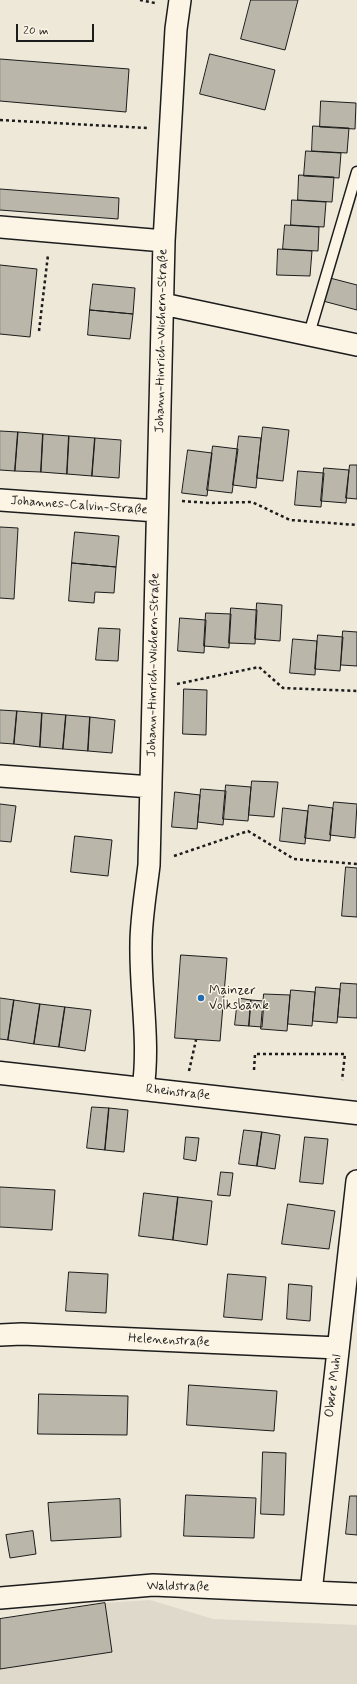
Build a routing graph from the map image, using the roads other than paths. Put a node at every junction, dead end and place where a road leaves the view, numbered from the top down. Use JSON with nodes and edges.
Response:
{"nodes":[{"id":1,"x":180,"y":0,"type":"edge"},
{"id":2,"x":357,"y":172,"type":"edge"},
{"id":3,"x":0,"y":227,"type":"edge"},
{"id":4,"x":164,"y":241,"type":"junction"},
{"id":5,"x":163,"y":304,"type":"junction"},
{"id":6,"x":309,"y":334,"type":"junction"},
{"id":7,"x":357,"y":345,"type":"edge"},
{"id":8,"x":0,"y":500,"type":"edge"},
{"id":9,"x":158,"y":505,"type":"junction"},
{"id":10,"x":0,"y":776,"type":"edge"},
{"id":11,"x":151,"y":787,"type":"junction"},
{"id":12,"x":0,"y":1073,"type":"edge"},
{"id":13,"x":143,"y":1089,"type":"junction"},
{"id":14,"x":357,"y":1113,"type":"edge"},
{"id":15,"x":357,"y":1181,"type":"edge"},
{"id":16,"x":0,"y":1335,"type":"edge"},
{"id":17,"x":338,"y":1348,"type":"junction"},
{"id":18,"x":311,"y":1592,"type":"junction"},
{"id":19,"x":357,"y":1594,"type":"edge"},
{"id":20,"x":0,"y":1598,"type":"edge"}],
"edges":[{"from":1,"to":4,"type":"street","name":"Johann-Hinrich-Wichern-Straße"},
{"from":2,"to":6,"type":"lane"},
{"from":3,"to":4,"type":"street","name":"Johann-Hinrich-Wichern-Straße"},
{"from":4,"to":5,"type":"street","name":"Johann-Hinrich-Wichern-Straße"},
{"from":5,"to":6,"type":"street"},
{"from":5,"to":9,"type":"street","name":"Johann-Hinrich-Wichern-Straße"},
{"from":6,"to":7,"type":"street"},
{"from":8,"to":9,"type":"street","name":"Johannes-Calvin-Straße"},
{"from":9,"to":11,"type":"street","name":"Johann-Hinrich-Wichern-Straße"},
{"from":10,"to":11,"type":"street"},
{"from":11,"to":13,"type":"street","name":"Johann-Hinrich-Wichern-Straße"},
{"from":12,"to":13,"type":"main road","name":"Rheinstraße"},
{"from":13,"to":14,"type":"main road","name":"Rheinstraße"},
{"from":15,"to":17,"type":"street","name":"Obere Muhl"},
{"from":16,"to":17,"type":"street","name":"Helenenstraße"},
{"from":17,"to":18,"type":"street","name":"Obere Muhl"},
{"from":18,"to":19,"type":"street","name":"Waldstraße"},
{"from":18,"to":20,"type":"street","name":"Waldstraße"}]}
